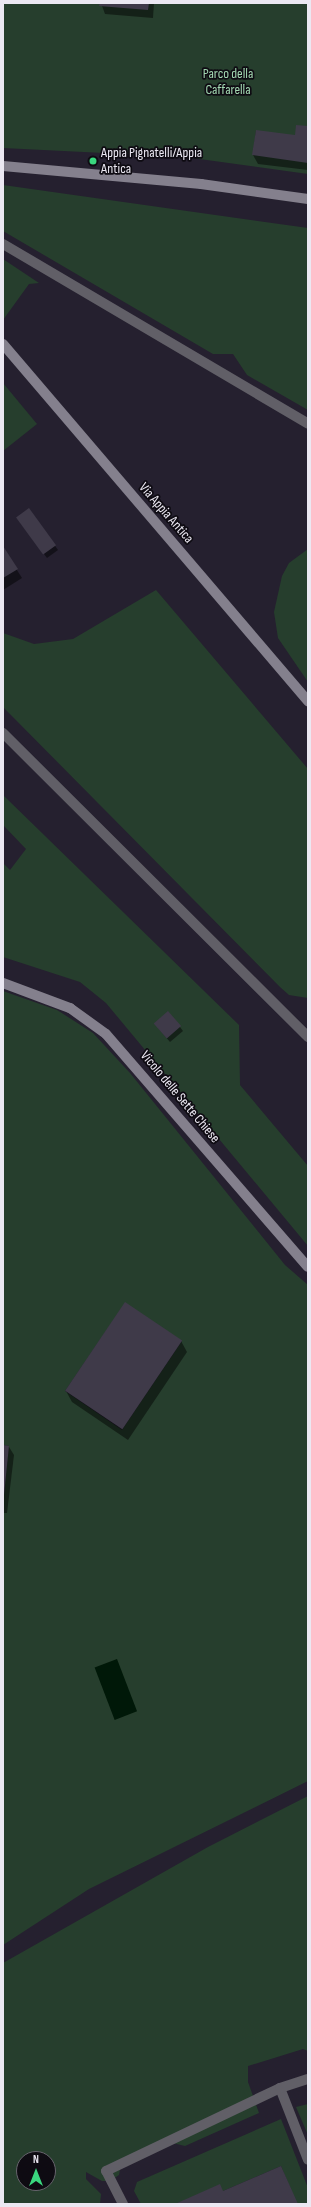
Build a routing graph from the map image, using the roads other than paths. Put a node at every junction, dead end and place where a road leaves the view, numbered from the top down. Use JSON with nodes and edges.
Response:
{"nodes":[{"id":1,"x":3,"y":166,"type":"edge"},
{"id":2,"x":308,"y":199,"type":"edge"},
{"id":3,"x":3,"y":244,"type":"edge"},
{"id":4,"x":3,"y":344,"type":"edge"},
{"id":5,"x":308,"y":424,"type":"edge"},
{"id":6,"x":308,"y":701,"type":"edge"},
{"id":7,"x":3,"y":733,"type":"edge"},
{"id":8,"x":3,"y":983,"type":"edge"},
{"id":9,"x":308,"y":1037,"type":"edge"},
{"id":10,"x":308,"y":1267,"type":"edge"},
{"id":11,"x":308,"y":2079,"type":"edge"},
{"id":12,"x":280,"y":2088,"type":"junction"},
{"id":13,"x":308,"y":2160,"type":"edge"},
{"id":14,"x":122,"y":2204,"type":"edge"}],
"edges":[{"from":1,"to":2,"type":"main road"},
{"from":3,"to":5,"type":"lane"},
{"from":4,"to":6,"type":"main road","name":"Via Appia Antica"},
{"from":7,"to":9,"type":"lane"},
{"from":8,"to":10,"type":"main road","name":"Vicolo delle Sette Chiese"},
{"from":11,"to":12,"type":"lane"},
{"from":12,"to":13,"type":"lane"},
{"from":12,"to":14,"type":"lane"}]}
